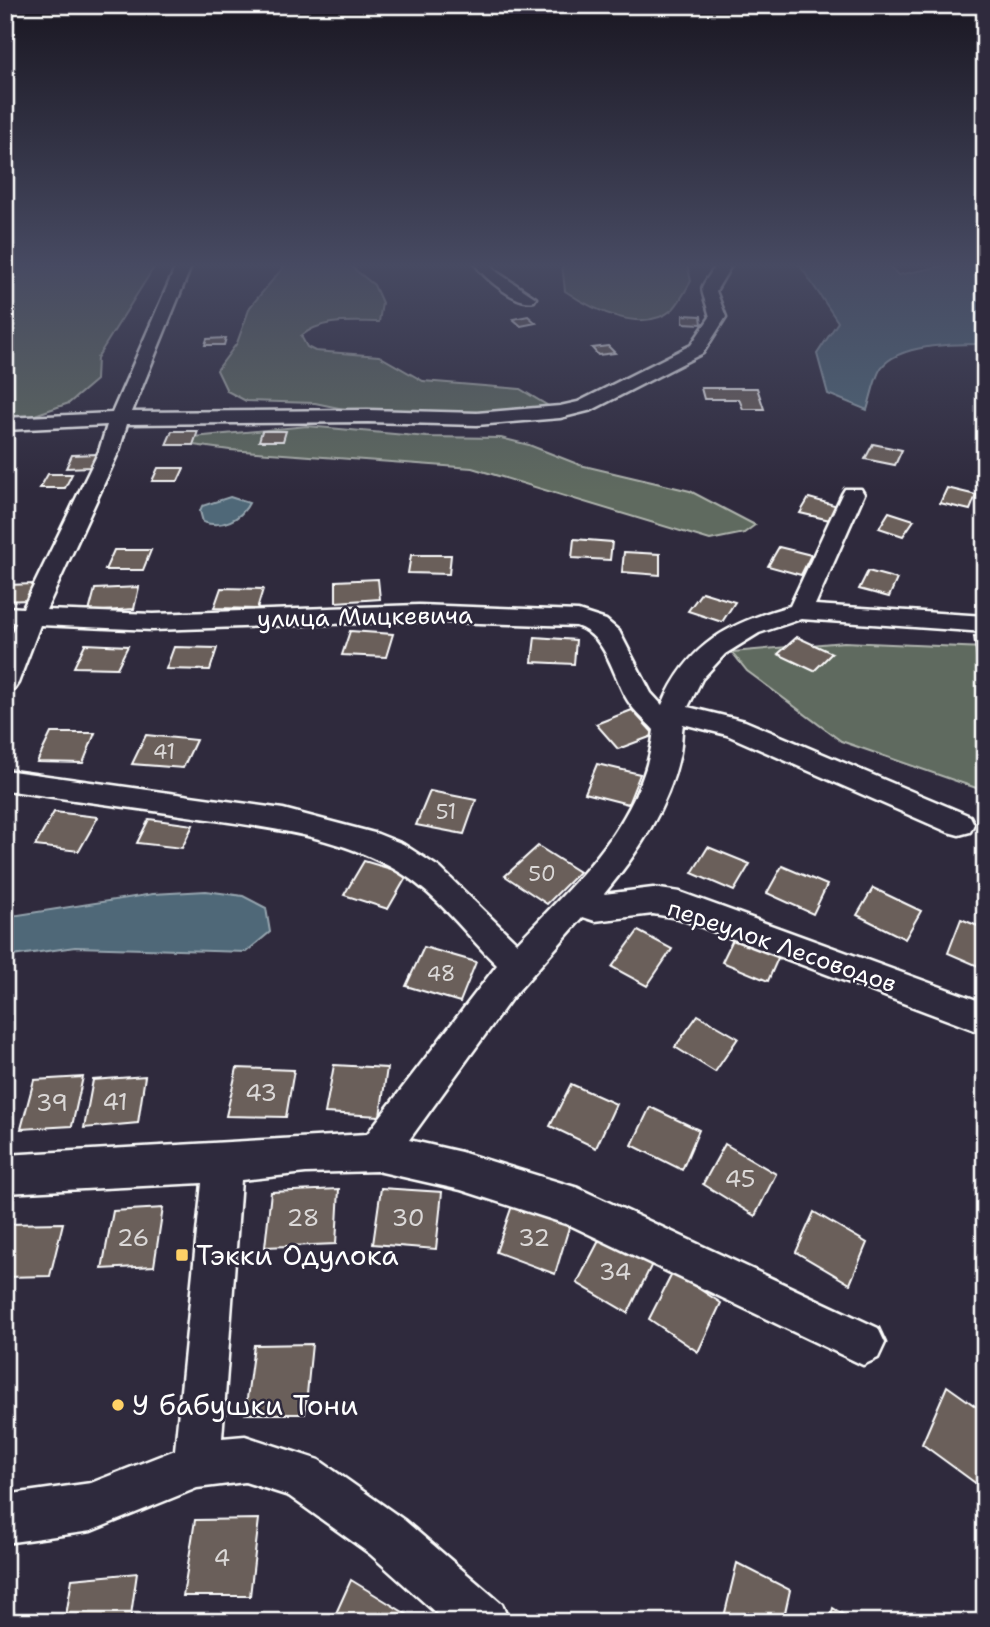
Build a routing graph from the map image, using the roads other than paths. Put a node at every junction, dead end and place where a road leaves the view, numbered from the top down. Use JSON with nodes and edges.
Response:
{"nodes":[{"id":1,"x":152,"y":340,"type":"edge"},
{"id":2,"x":703,"y":340,"type":"edge"},
{"id":3,"x":119,"y":418,"type":"junction"},
{"id":4,"x":148,"y":418,"type":"junction"},
{"id":5,"x":5,"y":424,"type":"edge"},
{"id":6,"x":109,"y":451,"type":"junction"},
{"id":7,"x":853,"y":494,"type":"dead end"},
{"id":8,"x":800,"y":611,"type":"junction"},
{"id":9,"x":5,"y":614,"type":"edge"},
{"id":10,"x":31,"y":616,"type":"junction"},
{"id":11,"x":985,"y":624,"type":"edge"},
{"id":12,"x":5,"y":682,"type":"edge"},
{"id":13,"x":671,"y":721,"type":"junction"},
{"id":14,"x":5,"y":780,"type":"edge"},
{"id":15,"x":959,"y":824,"type":"dead end"},
{"id":16,"x":576,"y":902,"type":"junction"},
{"id":17,"x":519,"y":965,"type":"junction"},
{"id":18,"x":985,"y":1018,"type":"edge"},
{"id":19,"x":377,"y":1152,"type":"junction"},
{"id":20,"x":223,"y":1163,"type":"junction"},
{"id":21,"x":5,"y":1174,"type":"edge"},
{"id":22,"x":863,"y":1343,"type":"dead end"},
{"id":23,"x":197,"y":1465,"type":"junction"},
{"id":24,"x":5,"y":1519,"type":"edge"},
{"id":25,"x":484,"y":1622,"type":"edge"}],
"edges":[{"from":1,"to":3,"type":"street"},
{"from":2,"to":4,"type":"street"},
{"from":3,"to":4,"type":"street"},
{"from":3,"to":5,"type":"street"},
{"from":3,"to":6,"type":"street"},
{"from":4,"to":6,"type":"street"},
{"from":6,"to":10,"type":"street"},
{"from":7,"to":8,"type":"street"},
{"from":8,"to":11,"type":"street"},
{"from":8,"to":13,"type":"street"},
{"from":9,"to":10,"type":"street","name":"улица Мицкевича"},
{"from":10,"to":12,"type":"street"},
{"from":10,"to":13,"type":"street","name":"улица Мицкевича"},
{"from":13,"to":15,"type":"street"},
{"from":13,"to":16,"type":"street"},
{"from":14,"to":17,"type":"street"},
{"from":16,"to":17,"type":"street"},
{"from":16,"to":18,"type":"street","name":"переулок Лесоводов"},
{"from":17,"to":19,"type":"street"},
{"from":19,"to":20,"type":"street"},
{"from":19,"to":22,"type":"street"},
{"from":20,"to":21,"type":"street"},
{"from":20,"to":23,"type":"street"},
{"from":23,"to":24,"type":"street"},
{"from":23,"to":25,"type":"street"}]}
